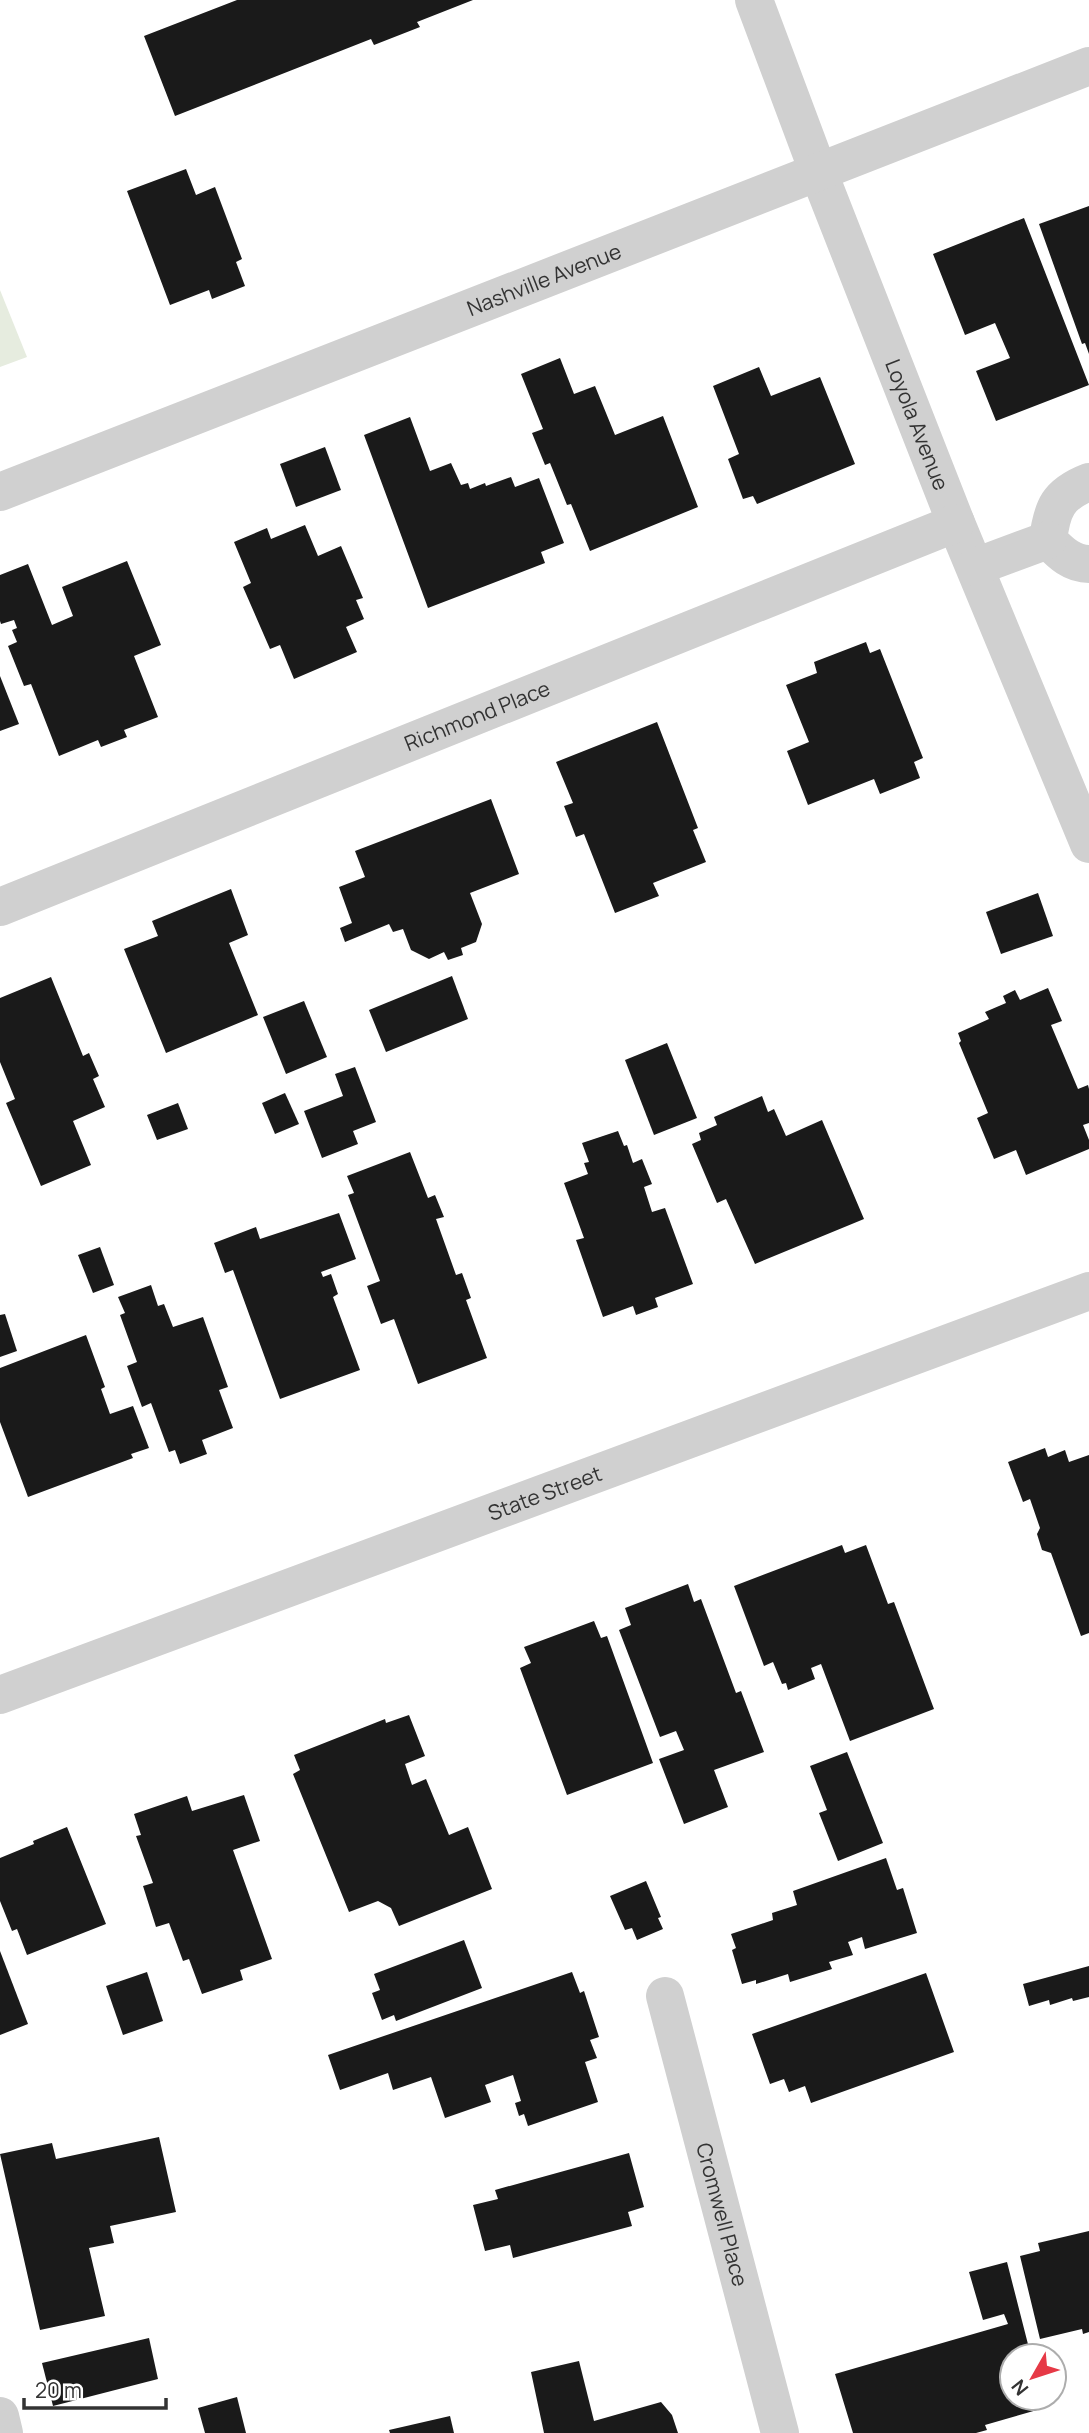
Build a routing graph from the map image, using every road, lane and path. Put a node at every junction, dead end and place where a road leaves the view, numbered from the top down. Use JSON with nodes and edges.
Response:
{"nodes":[{"id":1,"x":754,"y":0,"type":"edge"},
{"id":2,"x":1089,"y":66,"type":"edge"},
{"id":3,"x":818,"y":171,"type":"junction"},
{"id":4,"x":1089,"y":482,"type":"edge"},
{"id":5,"x":0,"y":492,"type":"edge"},
{"id":6,"x":956,"y":523,"type":"junction"},
{"id":7,"x":1048,"y":540,"type":"junction"},
{"id":8,"x":1089,"y":564,"type":"edge"},
{"id":9,"x":975,"y":567,"type":"junction"},
{"id":10,"x":1089,"y":844,"type":"edge"},
{"id":11,"x":0,"y":907,"type":"edge"},
{"id":12,"x":1089,"y":1291,"type":"edge"},
{"id":13,"x":0,"y":1695,"type":"edge"},
{"id":14,"x":666,"y":1996,"type":"dead end"},
{"id":15,"x":0,"y":2416,"type":"edge"},
{"id":16,"x":4,"y":2433,"type":"edge"},
{"id":17,"x":780,"y":2433,"type":"edge"}],
"edges":[{"from":1,"to":3,"type":"street","name":"Loyola Avenue"},
{"from":2,"to":3,"type":"street","name":"Nashville Avenue"},
{"from":3,"to":5,"type":"street","name":"Nashville Avenue"},
{"from":3,"to":6,"type":"street","name":"Loyola Avenue"},
{"from":4,"to":7,"type":"street"},
{"from":6,"to":9,"type":"street","name":"Loyola Avenue"},
{"from":6,"to":11,"type":"street","name":"Richmond Place"},
{"from":7,"to":8,"type":"street"},
{"from":7,"to":9,"type":"street"},
{"from":9,"to":10,"type":"street","name":"Loyola Avenue"},
{"from":12,"to":13,"type":"street","name":"State Street"},
{"from":14,"to":17,"type":"street","name":"Cromwell Place"},
{"from":15,"to":16,"type":"street"}]}
